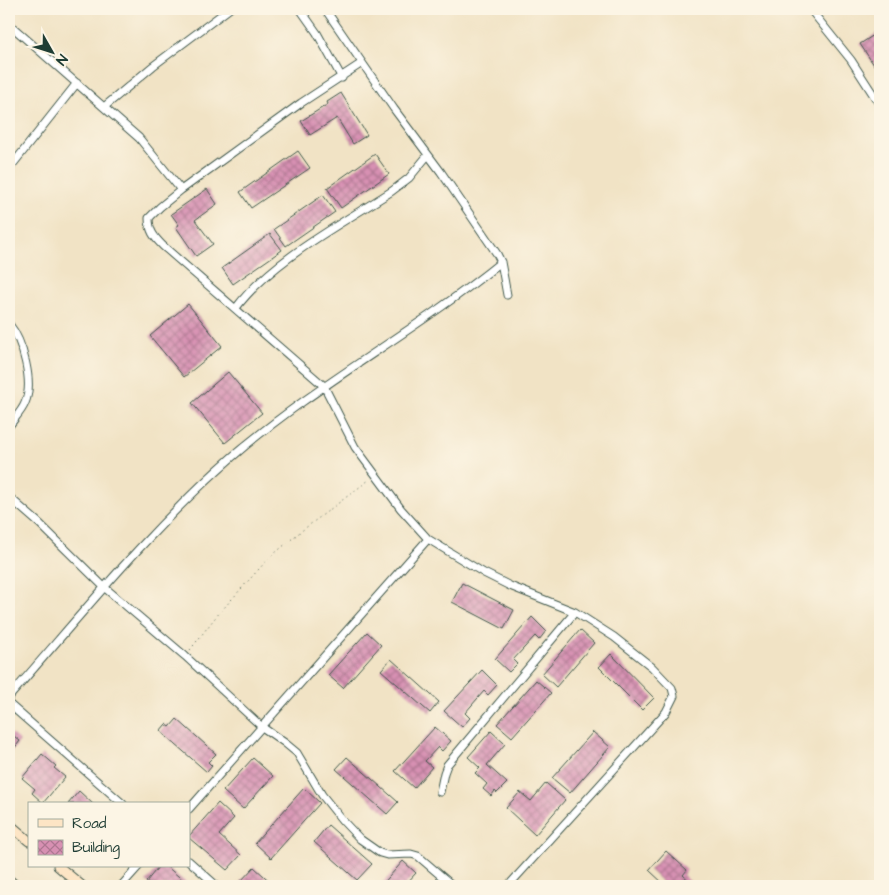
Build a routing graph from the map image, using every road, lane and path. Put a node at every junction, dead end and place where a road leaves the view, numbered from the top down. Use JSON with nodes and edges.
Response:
{"nodes":[{"id":1,"x":229,"y":9,"type":"edge"},
{"id":2,"x":300,"y":9,"type":"edge"},
{"id":3,"x":325,"y":9,"type":"edge"},
{"id":4,"x":810,"y":9,"type":"edge"},
{"id":5,"x":9,"y":24,"type":"edge"},
{"id":6,"x":362,"y":63,"type":"junction"},
{"id":7,"x":342,"y":78,"type":"junction"},
{"id":8,"x":77,"y":83,"type":"junction"},
{"id":9,"x":880,"y":105,"type":"edge"},
{"id":10,"x":104,"y":107,"type":"junction"},
{"id":11,"x":428,"y":155,"type":"junction"},
{"id":12,"x":9,"y":169,"type":"edge"},
{"id":13,"x":181,"y":190,"type":"junction"},
{"id":14,"x":501,"y":262,"type":"junction"},
{"id":15,"x":507,"y":295,"type":"dead end"},
{"id":16,"x":236,"y":308,"type":"junction"},
{"id":17,"x":9,"y":324,"type":"edge"},
{"id":18,"x":324,"y":386,"type":"junction"},
{"id":19,"x":9,"y":426,"type":"edge"},
{"id":20,"x":376,"y":475,"type":"junction"},
{"id":21,"x":9,"y":497,"type":"edge"},
{"id":22,"x":428,"y":538,"type":"junction"},
{"id":23,"x":104,"y":587,"type":"junction"},
{"id":24,"x":575,"y":612,"type":"junction"},
{"id":25,"x":185,"y":656,"type":"junction"},
{"id":26,"x":9,"y":697,"type":"edge"},
{"id":27,"x":9,"y":704,"type":"edge"},
{"id":28,"x":262,"y":727,"type":"junction"},
{"id":29,"x":440,"y":792,"type":"dead end"},
{"id":30,"x":121,"y":802,"type":"edge"},
{"id":31,"x":190,"y":808,"type":"edge"},
{"id":32,"x":9,"y":824,"type":"edge"},
{"id":33,"x":28,"y":840,"type":"edge"},
{"id":34,"x":190,"y":862,"type":"edge"},
{"id":35,"x":60,"y":868,"type":"edge"},
{"id":36,"x":137,"y":868,"type":"edge"},
{"id":37,"x":9,"y":880,"type":"edge"},
{"id":38,"x":16,"y":886,"type":"edge"},
{"id":39,"x":82,"y":886,"type":"edge"},
{"id":40,"x":121,"y":886,"type":"edge"},
{"id":41,"x":217,"y":886,"type":"edge"},
{"id":42,"x":453,"y":886,"type":"edge"},
{"id":43,"x":508,"y":886,"type":"edge"}],
"edges":[{"from":1,"to":10,"type":"street"},
{"from":2,"to":7,"type":"street"},
{"from":3,"to":6,"type":"street"},
{"from":4,"to":9,"type":"street"},
{"from":5,"to":8,"type":"street"},
{"from":6,"to":7,"type":"street"},
{"from":6,"to":11,"type":"street"},
{"from":7,"to":13,"type":"street"},
{"from":8,"to":10,"type":"street"},
{"from":8,"to":12,"type":"street"},
{"from":10,"to":13,"type":"street"},
{"from":11,"to":14,"type":"street"},
{"from":11,"to":16,"type":"street"},
{"from":13,"to":16,"type":"street"},
{"from":14,"to":15,"type":"street"},
{"from":14,"to":18,"type":"street"},
{"from":16,"to":18,"type":"street"},
{"from":17,"to":19,"type":"street"},
{"from":18,"to":20,"type":"street"},
{"from":18,"to":23,"type":"street"},
{"from":20,"to":22,"type":"street"},
{"from":20,"to":25,"type":"path"},
{"from":21,"to":23,"type":"street"},
{"from":22,"to":24,"type":"street"},
{"from":22,"to":28,"type":"street"},
{"from":23,"to":25,"type":"street"},
{"from":23,"to":26,"type":"street"},
{"from":24,"to":29,"type":"street"},
{"from":24,"to":43,"type":"street"},
{"from":25,"to":28,"type":"street"},
{"from":27,"to":30,"type":"street"},
{"from":28,"to":31,"type":"street"},
{"from":28,"to":42,"type":"street"},
{"from":32,"to":33,"type":"main road"},
{"from":34,"to":41,"type":"street"},
{"from":35,"to":39,"type":"main road"},
{"from":36,"to":40,"type":"street"},
{"from":37,"to":38,"type":"main road"}]}
